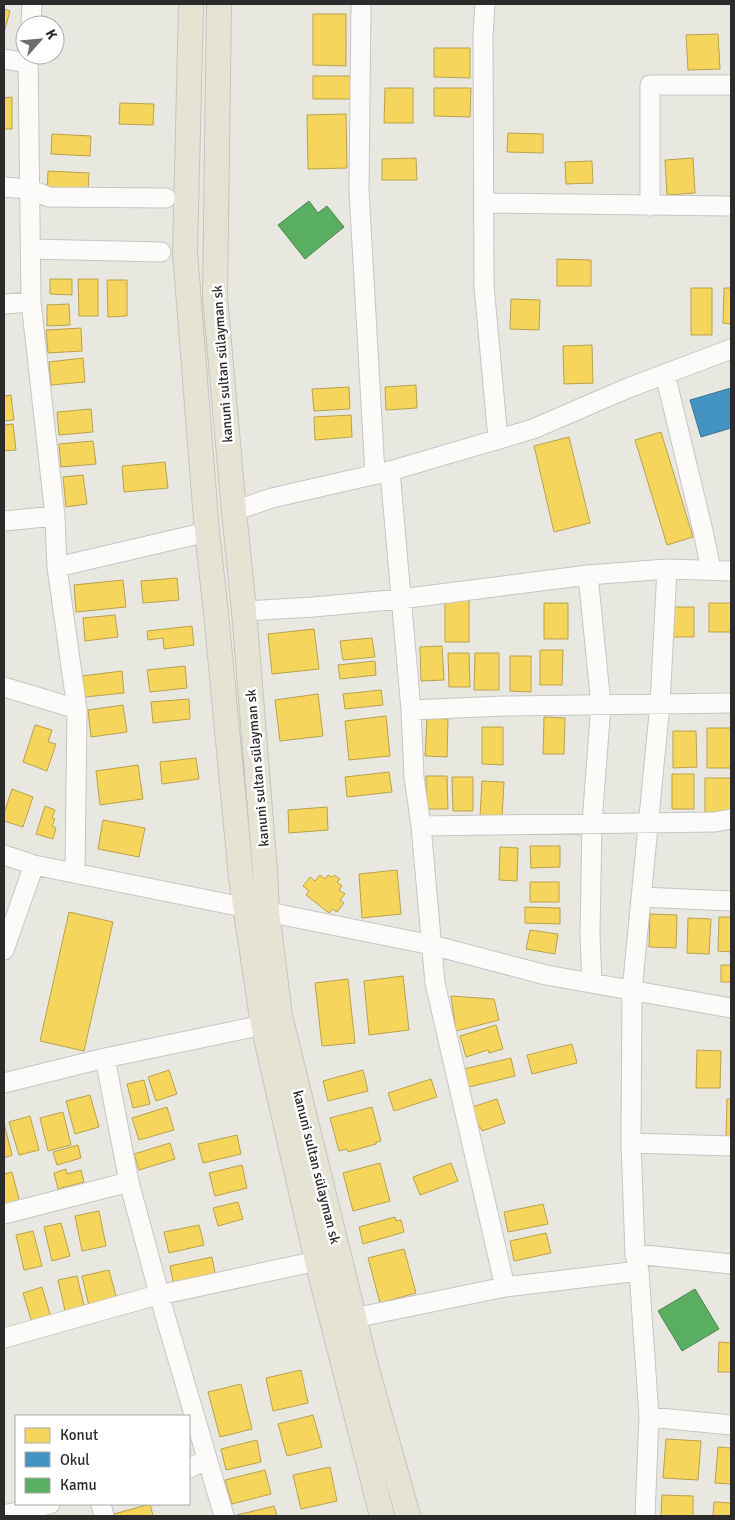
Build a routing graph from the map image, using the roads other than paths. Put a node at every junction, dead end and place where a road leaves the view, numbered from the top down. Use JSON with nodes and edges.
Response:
{"nodes":[{"id":1,"x":191,"y":4,"type":"edge"},
{"id":2,"x":219,"y":4,"type":"edge"},
{"id":3,"x":361,"y":4,"type":"edge"},
{"id":4,"x":485,"y":4,"type":"edge"},
{"id":5,"x":28,"y":65,"type":"edge"},
{"id":6,"x":731,"y":85,"type":"edge"},
{"id":7,"x":4,"y":186,"type":"edge"},
{"id":8,"x":29,"y":189,"type":"junction"},
{"id":9,"x":166,"y":198,"type":"dead end"},
{"id":10,"x":484,"y":203,"type":"junction"},
{"id":11,"x":650,"y":206,"type":"junction"},
{"id":12,"x":731,"y":206,"type":"edge"},
{"id":13,"x":30,"y":249,"type":"junction"},
{"id":14,"x":161,"y":252,"type":"dead end"},
{"id":15,"x":31,"y":302,"type":"junction"},
{"id":16,"x":4,"y":304,"type":"edge"},
{"id":17,"x":731,"y":349,"type":"edge"},
{"id":18,"x":665,"y":374,"type":"junction"},
{"id":19,"x":498,"y":439,"type":"junction"},
{"id":20,"x":383,"y":472,"type":"junction"},
{"id":21,"x":234,"y":511,"type":"junction"},
{"id":22,"x":55,"y":516,"type":"junction"},
{"id":23,"x":4,"y":521,"type":"edge"},
{"id":24,"x":207,"y":532,"type":"junction"},
{"id":25,"x":57,"y":567,"type":"junction"},
{"id":26,"x":667,"y":569,"type":"junction"},
{"id":27,"x":711,"y":570,"type":"junction"},
{"id":28,"x":731,"y":571,"type":"edge"},
{"id":29,"x":588,"y":575,"type":"junction"},
{"id":30,"x":401,"y":599,"type":"junction"},
{"id":31,"x":244,"y":611,"type":"junction"},
{"id":32,"x":4,"y":688,"type":"edge"},
{"id":33,"x":731,"y":703,"type":"edge"},
{"id":34,"x":660,"y":704,"type":"junction"},
{"id":35,"x":601,"y":705,"type":"junction"},
{"id":36,"x":78,"y":709,"type":"junction"},
{"id":37,"x":411,"y":710,"type":"junction"},
{"id":38,"x":731,"y":819,"type":"edge"},
{"id":39,"x":648,"y":822,"type":"junction"},
{"id":40,"x":592,"y":823,"type":"junction"},
{"id":41,"x":421,"y":826,"type":"junction"},
{"id":42,"x":4,"y":855,"type":"edge"},
{"id":43,"x":34,"y":864,"type":"junction"},
{"id":44,"x":75,"y":872,"type":"junction"},
{"id":45,"x":641,"y":897,"type":"junction"},
{"id":46,"x":731,"y":901,"type":"edge"},
{"id":47,"x":256,"y":910,"type":"junction"},
{"id":48,"x":432,"y":945,"type":"junction"},
{"id":49,"x":4,"y":950,"type":"edge"},
{"id":50,"x":592,"y":983,"type":"junction"},
{"id":51,"x":632,"y":991,"type":"junction"},
{"id":52,"x":731,"y":1008,"type":"edge"},
{"id":53,"x":263,"y":1025,"type":"junction"},
{"id":54,"x":105,"y":1058,"type":"junction"},
{"id":55,"x":4,"y":1083,"type":"edge"},
{"id":56,"x":631,"y":1143,"type":"junction"},
{"id":57,"x":731,"y":1146,"type":"edge"},
{"id":58,"x":129,"y":1182,"type":"junction"},
{"id":59,"x":4,"y":1214,"type":"edge"},
{"id":60,"x":317,"y":1261,"type":"junction"},
{"id":61,"x":637,"y":1262,"type":"junction"},
{"id":62,"x":731,"y":1264,"type":"edge"},
{"id":63,"x":505,"y":1287,"type":"junction"},
{"id":64,"x":160,"y":1296,"type":"junction"},
{"id":65,"x":354,"y":1318,"type":"junction"},
{"id":66,"x":4,"y":1338,"type":"edge"},
{"id":67,"x":649,"y":1417,"type":"junction"},
{"id":68,"x":731,"y":1425,"type":"edge"},
{"id":69,"x":207,"y":1460,"type":"junction"},
{"id":70,"x":190,"y":1468,"type":"edge"},
{"id":71,"x":46,"y":1505,"type":"edge"},
{"id":72,"x":4,"y":1515,"type":"edge"},
{"id":73,"x":224,"y":1516,"type":"edge"},
{"id":74,"x":382,"y":1516,"type":"edge"},
{"id":75,"x":408,"y":1516,"type":"edge"},
{"id":76,"x":645,"y":1516,"type":"edge"}],
"edges":[{"from":1,"to":24,"type":"main road"},
{"from":2,"to":21,"type":"main road","name":"kanuni sultan sülayman sk"},
{"from":3,"to":20,"type":"street"},
{"from":4,"to":10,"type":"street"},
{"from":5,"to":8,"type":"street"},
{"from":6,"to":11,"type":"street"},
{"from":7,"to":8,"type":"street"},
{"from":8,"to":9,"type":"street"},
{"from":8,"to":13,"type":"street"},
{"from":10,"to":11,"type":"street"},
{"from":10,"to":19,"type":"street"},
{"from":11,"to":12,"type":"street"},
{"from":13,"to":14,"type":"street"},
{"from":13,"to":15,"type":"street"},
{"from":15,"to":16,"type":"street"},
{"from":15,"to":22,"type":"street"},
{"from":17,"to":18,"type":"street"},
{"from":18,"to":19,"type":"street"},
{"from":18,"to":27,"type":"street"},
{"from":19,"to":20,"type":"street"},
{"from":20,"to":21,"type":"street"},
{"from":20,"to":30,"type":"street"},
{"from":21,"to":31,"type":"main road","name":"kanuni sultan sülayman sk"},
{"from":22,"to":23,"type":"street"},
{"from":22,"to":25,"type":"street"},
{"from":24,"to":25,"type":"street"},
{"from":24,"to":47,"type":"main road"},
{"from":25,"to":36,"type":"street"},
{"from":26,"to":27,"type":"street"},
{"from":26,"to":29,"type":"street"},
{"from":26,"to":34,"type":"street"},
{"from":27,"to":28,"type":"street"},
{"from":29,"to":30,"type":"street"},
{"from":29,"to":35,"type":"street"},
{"from":30,"to":31,"type":"street"},
{"from":30,"to":37,"type":"street"},
{"from":31,"to":47,"type":"main road","name":"kanuni sultan sülayman sk"},
{"from":32,"to":36,"type":"street"},
{"from":33,"to":34,"type":"street"},
{"from":34,"to":35,"type":"street"},
{"from":34,"to":39,"type":"street"},
{"from":35,"to":37,"type":"street"},
{"from":35,"to":40,"type":"street"},
{"from":36,"to":44,"type":"street"},
{"from":37,"to":41,"type":"street"},
{"from":38,"to":39,"type":"street"},
{"from":39,"to":40,"type":"street"},
{"from":39,"to":45,"type":"street"},
{"from":40,"to":41,"type":"street"},
{"from":40,"to":50,"type":"street"},
{"from":41,"to":48,"type":"street"},
{"from":42,"to":43,"type":"street"},
{"from":43,"to":44,"type":"street"},
{"from":43,"to":49,"type":"street"},
{"from":44,"to":47,"type":"street"},
{"from":45,"to":46,"type":"street"},
{"from":45,"to":51,"type":"street"},
{"from":47,"to":48,"type":"street"},
{"from":47,"to":53,"type":"main road"},
{"from":47,"to":65,"type":"main road","name":"kanuni sultan sülayman sk"},
{"from":48,"to":50,"type":"street"},
{"from":48,"to":63,"type":"street"},
{"from":50,"to":51,"type":"street"},
{"from":51,"to":52,"type":"street"},
{"from":51,"to":56,"type":"street"},
{"from":53,"to":54,"type":"street"},
{"from":53,"to":60,"type":"main road"},
{"from":54,"to":55,"type":"street"},
{"from":54,"to":58,"type":"street"},
{"from":56,"to":57,"type":"street"},
{"from":56,"to":61,"type":"street"},
{"from":58,"to":59,"type":"street"},
{"from":58,"to":64,"type":"street"},
{"from":60,"to":64,"type":"street"},
{"from":60,"to":74,"type":"main road"},
{"from":61,"to":62,"type":"street"},
{"from":61,"to":63,"type":"street"},
{"from":61,"to":67,"type":"street"},
{"from":63,"to":65,"type":"street"},
{"from":64,"to":66,"type":"street"},
{"from":64,"to":69,"type":"street"},
{"from":65,"to":75,"type":"main road","name":"kanuni sultan sülayman sk"},
{"from":67,"to":68,"type":"street"},
{"from":67,"to":76,"type":"street"},
{"from":69,"to":70,"type":"street"},
{"from":69,"to":73,"type":"street"},
{"from":71,"to":72,"type":"street"}]}
